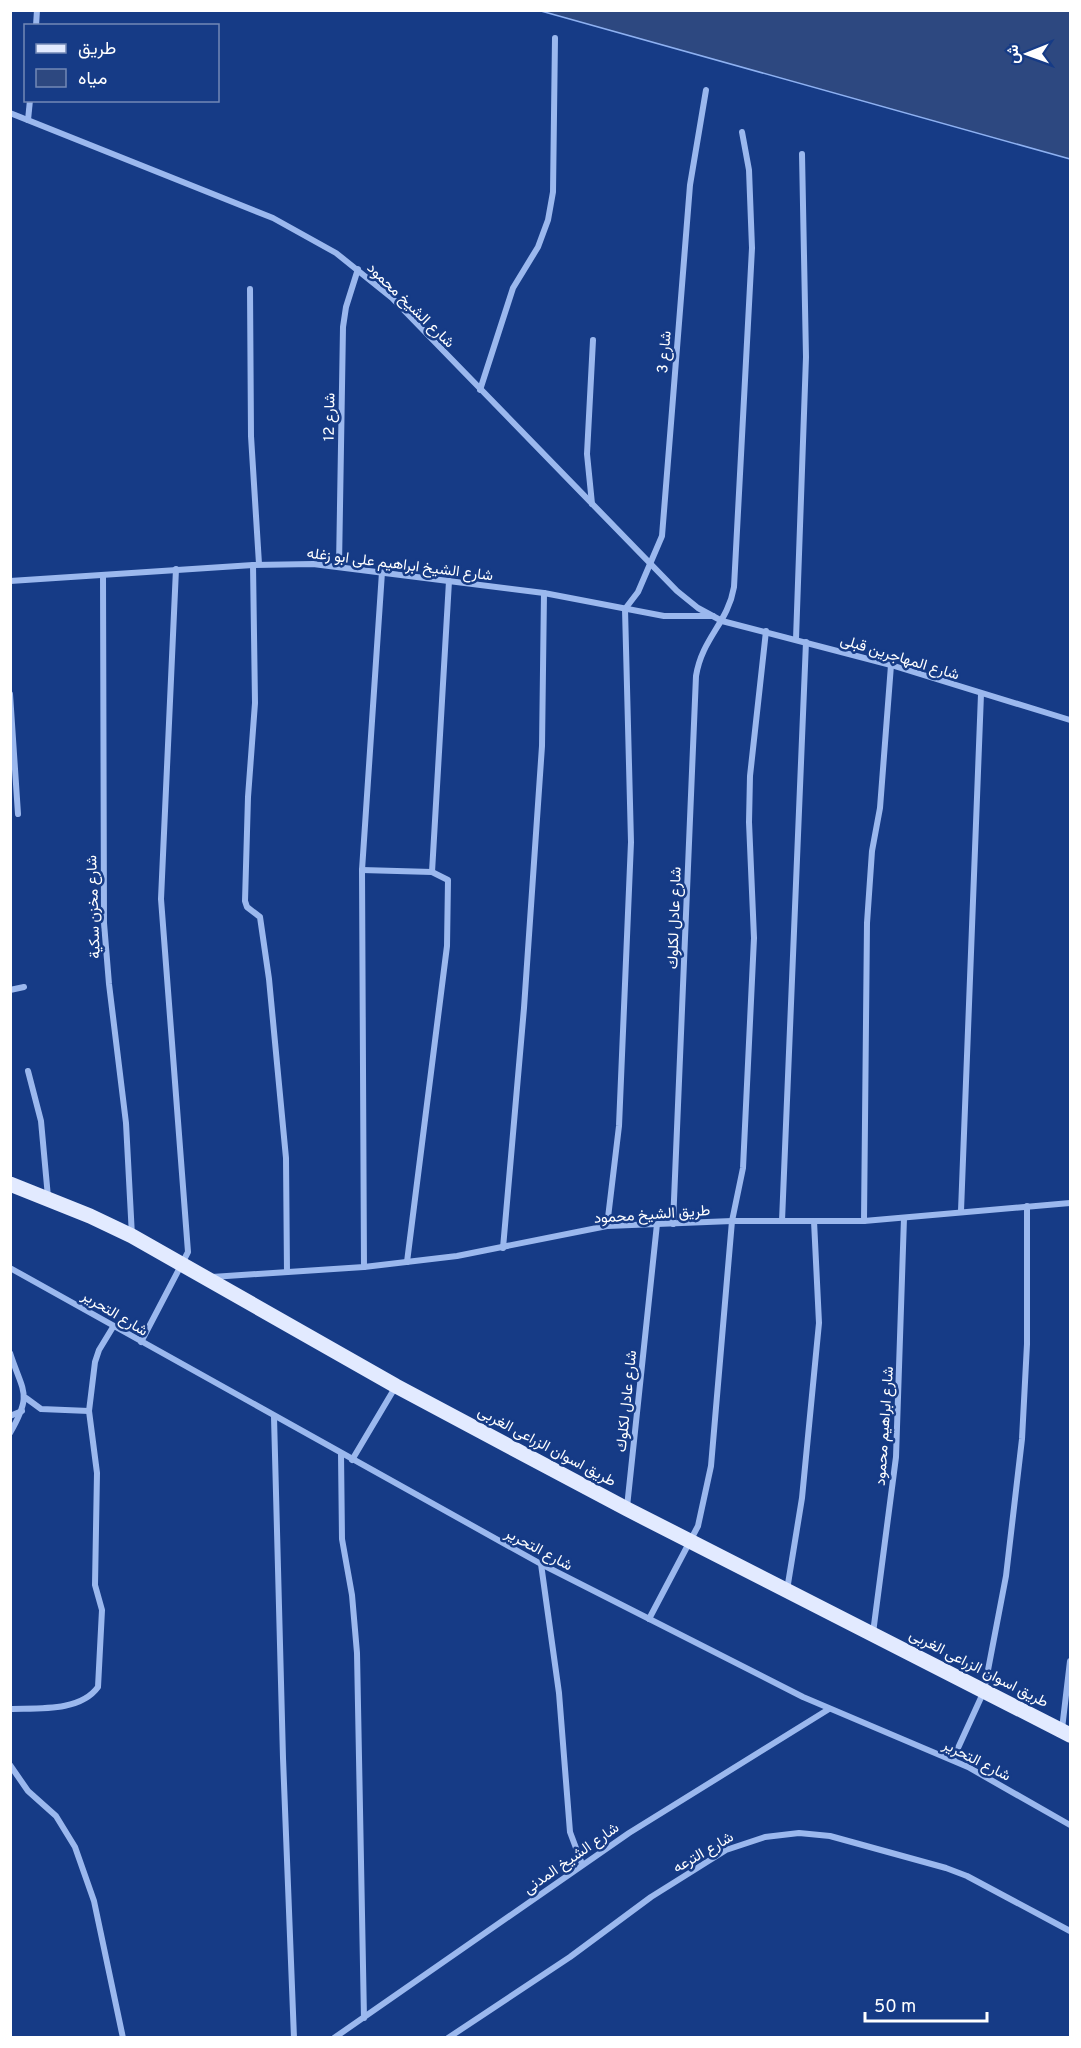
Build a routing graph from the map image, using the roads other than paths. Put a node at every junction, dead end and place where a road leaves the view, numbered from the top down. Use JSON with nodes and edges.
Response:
{"nodes":[{"id":1,"x":555,"y":38,"type":"dead end"},
{"id":2,"x":706,"y":90,"type":"dead end"},
{"id":3,"x":30,"y":102,"type":"edge"},
{"id":4,"x":10,"y":113,"type":"edge"},
{"id":5,"x":28,"y":120,"type":"junction"},
{"id":6,"x":742,"y":132,"type":"dead end"},
{"id":7,"x":802,"y":154,"type":"dead end"},
{"id":8,"x":358,"y":269,"type":"junction"},
{"id":9,"x":250,"y":289,"type":"dead end"},
{"id":10,"x":593,"y":340,"type":"dead end"},
{"id":11,"x":480,"y":390,"type":"junction"},
{"id":12,"x":592,"y":506,"type":"junction"},
{"id":13,"x":650,"y":563,"type":"junction"},
{"id":14,"x":256,"y":565,"type":"junction"},
{"id":15,"x":339,"y":566,"type":"junction"},
{"id":16,"x":176,"y":569,"type":"junction"},
{"id":17,"x":382,"y":572,"type":"junction"},
{"id":18,"x":103,"y":575,"type":"junction"},
{"id":19,"x":10,"y":581,"type":"edge"},
{"id":20,"x":449,"y":581,"type":"junction"},
{"id":21,"x":544,"y":593,"type":"junction"},
{"id":22,"x":625,"y":609,"type":"junction"},
{"id":23,"x":713,"y":616,"type":"junction"},
{"id":24,"x":722,"y":621,"type":"junction"},
{"id":25,"x":766,"y":632,"type":"junction"},
{"id":26,"x":796,"y":639,"type":"junction"},
{"id":27,"x":806,"y":642,"type":"junction"},
{"id":28,"x":891,"y":664,"type":"junction"},
{"id":29,"x":10,"y":694,"type":"edge"},
{"id":30,"x":981,"y":694,"type":"junction"},
{"id":31,"x":1071,"y":720,"type":"edge"},
{"id":32,"x":18,"y":814,"type":"dead end"},
{"id":33,"x":362,"y":870,"type":"junction"},
{"id":34,"x":432,"y":872,"type":"junction"},
{"id":35,"x":24,"y":987,"type":"dead end"},
{"id":36,"x":10,"y":990,"type":"edge"},
{"id":37,"x":28,"y":1071,"type":"dead end"},
{"id":38,"x":10,"y":1184,"type":"edge"},
{"id":39,"x":48,"y":1198,"type":"junction"},
{"id":40,"x":1071,"y":1203,"type":"edge"},
{"id":41,"x":1027,"y":1206,"type":"junction"},
{"id":42,"x":961,"y":1211,"type":"junction"},
{"id":43,"x":904,"y":1218,"type":"junction"},
{"id":44,"x":732,"y":1221,"type":"junction"},
{"id":45,"x":782,"y":1221,"type":"junction"},
{"id":46,"x":814,"y":1221,"type":"junction"},
{"id":47,"x":864,"y":1221,"type":"junction"},
{"id":48,"x":657,"y":1224,"type":"junction"},
{"id":49,"x":673,"y":1224,"type":"junction"},
{"id":50,"x":607,"y":1226,"type":"junction"},
{"id":51,"x":132,"y":1236,"type":"junction"},
{"id":52,"x":503,"y":1248,"type":"junction"},
{"id":53,"x":407,"y":1262,"type":"junction"},
{"id":54,"x":182,"y":1266,"type":"junction"},
{"id":55,"x":364,"y":1267,"type":"junction"},
{"id":56,"x":10,"y":1268,"type":"edge"},
{"id":57,"x":287,"y":1272,"type":"junction"},
{"id":58,"x":202,"y":1278,"type":"junction"},
{"id":59,"x":113,"y":1327,"type":"junction"},
{"id":60,"x":141,"y":1342,"type":"junction"},
{"id":61,"x":10,"y":1353,"type":"edge"},
{"id":62,"x":396,"y":1386,"type":"junction"},
{"id":63,"x":26,"y":1398,"type":"junction"},
{"id":64,"x":23,"y":1411,"type":"junction"},
{"id":65,"x":89,"y":1411,"type":"junction"},
{"id":66,"x":10,"y":1416,"type":"edge"},
{"id":67,"x":274,"y":1417,"type":"junction"},
{"id":68,"x":10,"y":1433,"type":"edge"},
{"id":69,"x":341,"y":1454,"type":"junction"},
{"id":70,"x":352,"y":1460,"type":"junction"},
{"id":71,"x":627,"y":1509,"type":"junction"},
{"id":72,"x":691,"y":1542,"type":"junction"},
{"id":73,"x":541,"y":1564,"type":"junction"},
{"id":74,"x":787,"y":1590,"type":"junction"},
{"id":75,"x":649,"y":1618,"type":"junction"},
{"id":76,"x":873,"y":1634,"type":"junction"},
{"id":77,"x":1071,"y":1661,"type":"edge"},
{"id":78,"x":984,"y":1691,"type":"junction"},
{"id":79,"x":10,"y":1708,"type":"edge"},
{"id":80,"x":830,"y":1709,"type":"junction"},
{"id":81,"x":1066,"y":1733,"type":"edge"},
{"id":82,"x":953,"y":1759,"type":"junction"},
{"id":83,"x":10,"y":1765,"type":"edge"},
{"id":84,"x":1071,"y":1825,"type":"edge"},
{"id":85,"x":582,"y":1864,"type":"junction"},
{"id":86,"x":1071,"y":1930,"type":"edge"},
{"id":87,"x":364,"y":2018,"type":"junction"},
{"id":88,"x":123,"y":2037,"type":"edge"},
{"id":89,"x":294,"y":2037,"type":"edge"},
{"id":90,"x":334,"y":2037,"type":"edge"},
{"id":91,"x":448,"y":2037,"type":"edge"}],
"edges":[{"from":1,"to":11,"type":"street"},
{"from":2,"to":13,"type":"street","name":"شارع 3"},
{"from":3,"to":5,"type":"street"},
{"from":4,"to":5,"type":"street","name":"شارع الشيخ محمود"},
{"from":5,"to":8,"type":"street","name":"شارع الشيخ محمود"},
{"from":6,"to":24,"type":"street","name":"شارع عادل لكلوك"},
{"from":7,"to":26,"type":"street"},
{"from":8,"to":11,"type":"street","name":"شارع الشيخ محمود"},
{"from":8,"to":15,"type":"street","name":"شارع 12"},
{"from":9,"to":14,"type":"street"},
{"from":10,"to":12,"type":"street"},
{"from":11,"to":12,"type":"street","name":"شارع الشيخ محمود"},
{"from":12,"to":13,"type":"street","name":"شارع الشيخ محمود"},
{"from":13,"to":22,"type":"street","name":"شارع 3"},
{"from":13,"to":23,"type":"street","name":"شارع الشيخ محمود"},
{"from":14,"to":15,"type":"street","name":"شارع الشيخ ابراهيم على ابو زغله"},
{"from":14,"to":16,"type":"street","name":"شارع الشيخ ابراهيم على ابو زغله"},
{"from":14,"to":57,"type":"street"},
{"from":15,"to":17,"type":"street","name":"شارع الشيخ ابراهيم على ابو زغله"},
{"from":16,"to":18,"type":"street","name":"شارع الشيخ ابراهيم على ابو زغله"},
{"from":16,"to":54,"type":"street"},
{"from":17,"to":20,"type":"street","name":"شارع الشيخ ابراهيم على ابو زغله"},
{"from":17,"to":33,"type":"street"},
{"from":18,"to":19,"type":"street","name":"شارع الشيخ ابراهيم على ابو زغله"},
{"from":18,"to":51,"type":"street","name":"شارع مخزن سكية"},
{"from":20,"to":21,"type":"street","name":"شارع الشيخ ابراهيم على ابو زغله"},
{"from":20,"to":34,"type":"street"},
{"from":21,"to":22,"type":"street","name":"شارع الشيخ ابراهيم على ابو زغله"},
{"from":21,"to":52,"type":"street"},
{"from":22,"to":23,"type":"street","name":"شارع الشيخ ابراهيم على ابو زغله"},
{"from":22,"to":50,"type":"street"},
{"from":23,"to":24,"type":"street","name":"شارع الشيخ محمود"},
{"from":24,"to":25,"type":"street","name":"شارع المهاجرين قبلى"},
{"from":24,"to":49,"type":"street","name":"شارع عادل لكلوك"},
{"from":25,"to":26,"type":"street","name":"شارع المهاجرين قبلى"},
{"from":25,"to":44,"type":"street"},
{"from":26,"to":27,"type":"street","name":"شارع المهاجرين قبلى"},
{"from":27,"to":28,"type":"street","name":"شارع المهاجرين قبلى"},
{"from":27,"to":45,"type":"street"},
{"from":28,"to":30,"type":"street","name":"شارع المهاجرين قبلى"},
{"from":28,"to":47,"type":"street"},
{"from":29,"to":32,"type":"street"},
{"from":30,"to":31,"type":"street","name":"شارع المهاجرين قبلى"},
{"from":30,"to":42,"type":"street"},
{"from":33,"to":34,"type":"street"},
{"from":33,"to":55,"type":"street"},
{"from":34,"to":53,"type":"street"},
{"from":35,"to":36,"type":"street"},
{"from":37,"to":39,"type":"street"},
{"from":38,"to":39,"type":"main road","name":"طريق اسوان الزراعى الغربى"},
{"from":39,"to":51,"type":"main road","name":"طريق اسوان الزراعى الغربى"},
{"from":40,"to":41,"type":"street","name":"طريق الشيخ محمود"},
{"from":41,"to":42,"type":"street","name":"طريق الشيخ محمود"},
{"from":41,"to":78,"type":"street"},
{"from":42,"to":43,"type":"street","name":"طريق الشيخ محمود"},
{"from":43,"to":47,"type":"street","name":"طريق الشيخ محمود"},
{"from":43,"to":76,"type":"street","name":"شارع ابراهيم محمود"},
{"from":44,"to":45,"type":"street","name":"طريق الشيخ محمود"},
{"from":44,"to":49,"type":"street","name":"طريق الشيخ محمود"},
{"from":44,"to":72,"type":"street"},
{"from":45,"to":46,"type":"street","name":"طريق الشيخ محمود"},
{"from":46,"to":47,"type":"street","name":"طريق الشيخ محمود"},
{"from":46,"to":74,"type":"street"},
{"from":48,"to":49,"type":"street","name":"طريق الشيخ محمود"},
{"from":48,"to":50,"type":"street","name":"طريق الشيخ محمود"},
{"from":48,"to":71,"type":"street","name":"شارع عادل لكلوك"},
{"from":50,"to":52,"type":"street","name":"طريق الشيخ محمود"},
{"from":51,"to":54,"type":"main road","name":"طريق اسوان الزراعى الغربى"},
{"from":52,"to":53,"type":"street","name":"طريق الشيخ محمود"},
{"from":53,"to":55,"type":"street","name":"طريق الشيخ محمود"},
{"from":54,"to":58,"type":"main road","name":"طريق اسوان الزراعى الغربى"},
{"from":54,"to":60,"type":"street"},
{"from":55,"to":57,"type":"street","name":"طريق الشيخ محمود"},
{"from":56,"to":59,"type":"street","name":"شارع التحرير"},
{"from":57,"to":58,"type":"street","name":"طريق الشيخ محمود"},
{"from":58,"to":62,"type":"main road","name":"طريق اسوان الزراعى الغربى"},
{"from":59,"to":60,"type":"street","name":"شارع التحرير"},
{"from":59,"to":65,"type":"street"},
{"from":60,"to":67,"type":"street","name":"شارع التحرير"},
{"from":61,"to":63,"type":"street"},
{"from":62,"to":70,"type":"street"},
{"from":62,"to":71,"type":"main road","name":"طريق اسوان الزراعى الغربى"},
{"from":63,"to":64,"type":"street"},
{"from":63,"to":65,"type":"street"},
{"from":64,"to":66,"type":"street"},
{"from":64,"to":68,"type":"street"},
{"from":65,"to":79,"type":"street"},
{"from":67,"to":69,"type":"street","name":"شارع التحرير"},
{"from":67,"to":89,"type":"street"},
{"from":69,"to":70,"type":"street","name":"شارع التحرير"},
{"from":69,"to":87,"type":"street"},
{"from":70,"to":73,"type":"street","name":"شارع التحرير"},
{"from":71,"to":72,"type":"main road","name":"طريق اسوان الزراعى الغربى"},
{"from":72,"to":74,"type":"main road","name":"طريق اسوان الزراعى الغربى"},
{"from":72,"to":75,"type":"street"},
{"from":73,"to":75,"type":"street","name":"شارع التحرير"},
{"from":73,"to":85,"type":"street"},
{"from":74,"to":76,"type":"main road","name":"طريق اسوان الزراعى الغربى"},
{"from":75,"to":80,"type":"street","name":"شارع التحرير"},
{"from":76,"to":78,"type":"main road","name":"طريق اسوان الزراعى الغربى"},
{"from":77,"to":81,"type":"street"},
{"from":78,"to":81,"type":"main road","name":"طريق اسوان الزراعى الغربى"},
{"from":78,"to":82,"type":"street"},
{"from":80,"to":82,"type":"street","name":"شارع التحرير"},
{"from":80,"to":85,"type":"street","name":"شارع الشيخ المدنى"},
{"from":82,"to":84,"type":"street","name":"شارع التحرير"},
{"from":83,"to":88,"type":"street"},
{"from":85,"to":87,"type":"street","name":"شارع الشيخ المدنى"},
{"from":86,"to":91,"type":"street","name":"شارع الترعه"},
{"from":87,"to":90,"type":"street","name":"شارع الشيخ المدنى"}]}
